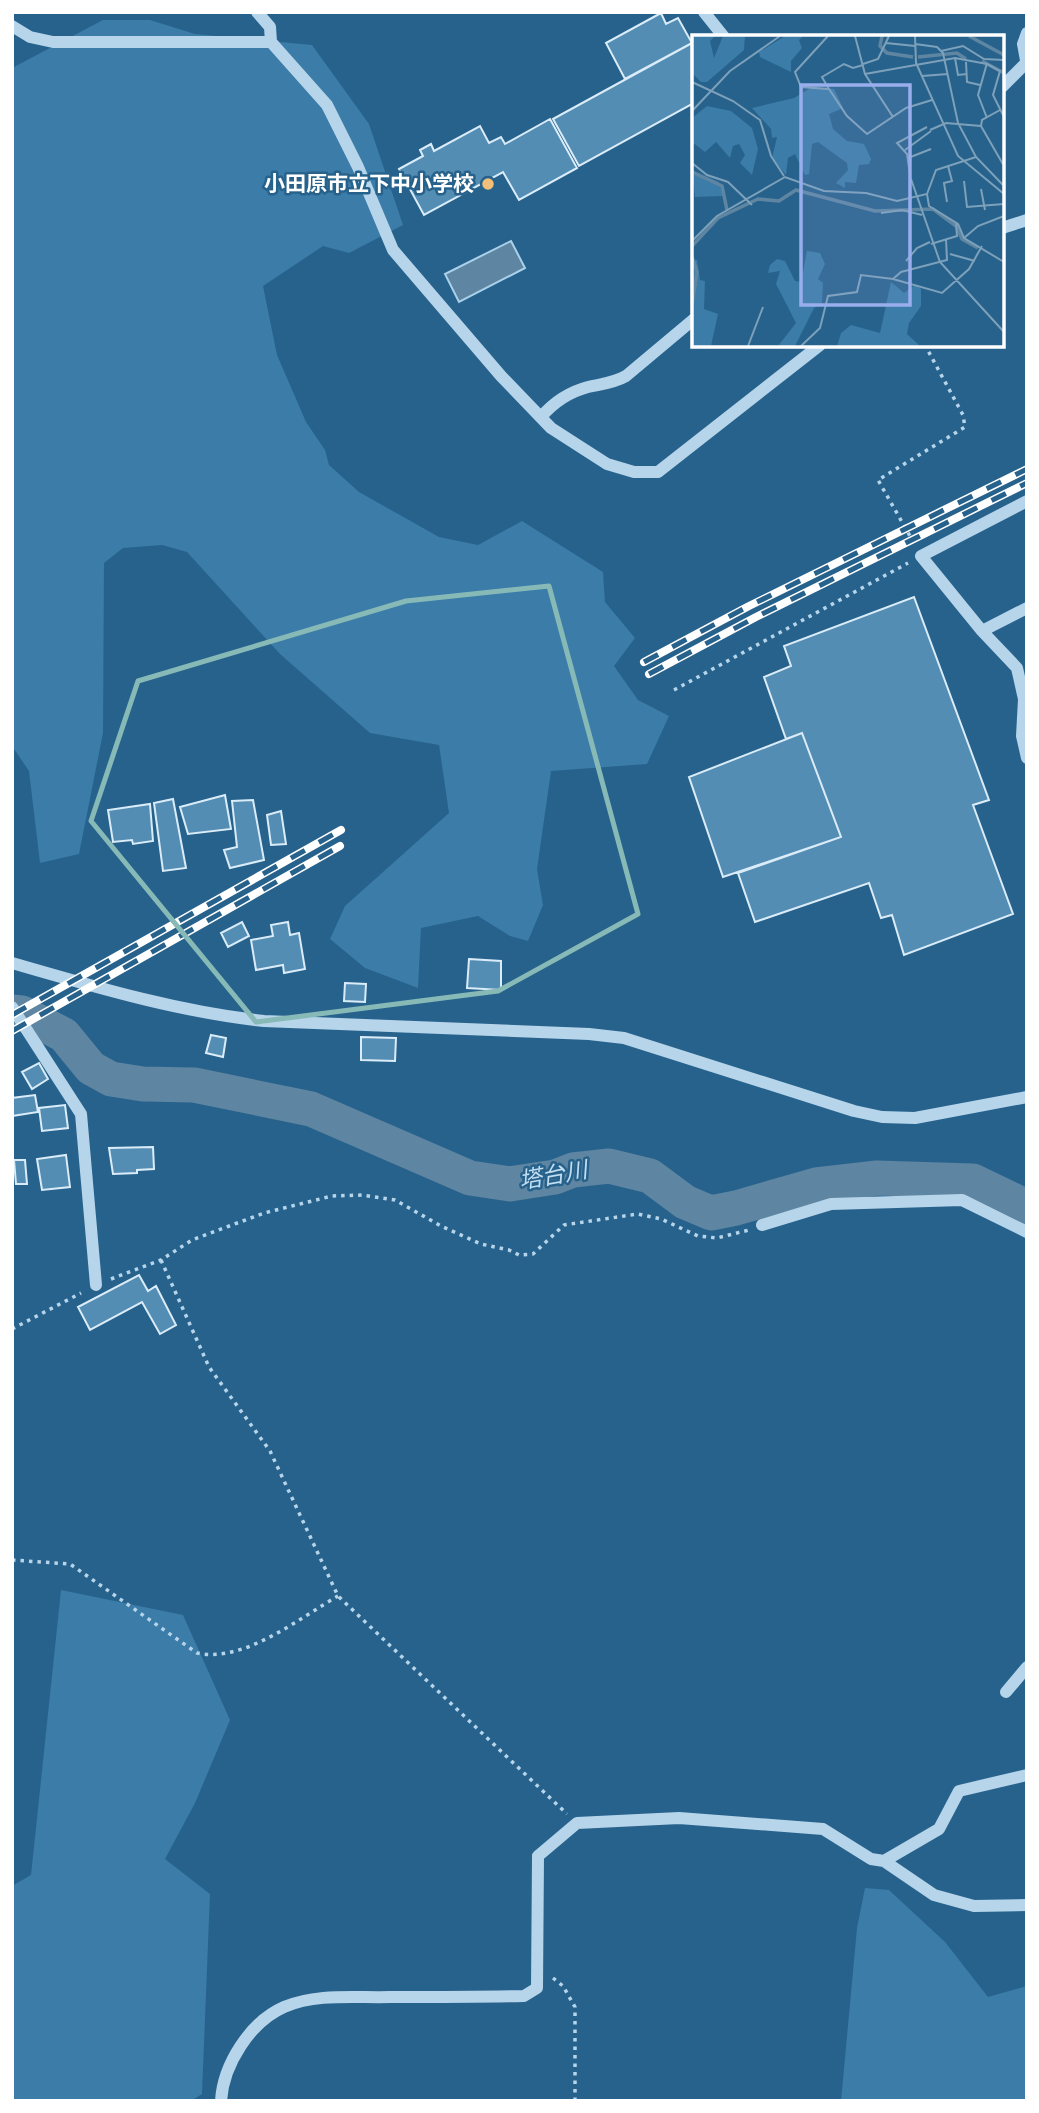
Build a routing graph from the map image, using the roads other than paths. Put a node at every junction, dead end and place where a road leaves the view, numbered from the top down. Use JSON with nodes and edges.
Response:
{"nodes":[{"id":1,"x":257,"y":12,"type":"edge"},
{"id":2,"x":704,"y":12,"type":"edge"},
{"id":3,"x":12,"y":26,"type":"edge"},
{"id":4,"x":1027,"y":33,"type":"edge"},
{"id":5,"x":722,"y":35,"type":"edge"},
{"id":6,"x":271,"y":41,"type":"junction"},
{"id":7,"x":1026,"y":64,"type":"edge"},
{"id":8,"x":1004,"y":85,"type":"edge"},
{"id":9,"x":1027,"y":220,"type":"edge"},
{"id":10,"x":1004,"y":227,"type":"edge"},
{"id":11,"x":692,"y":321,"type":"edge"},
{"id":12,"x":819,"y":346,"type":"edge"},
{"id":13,"x":541,"y":417,"type":"junction"},
{"id":14,"x":1027,"y":501,"type":"edge"},
{"id":15,"x":1027,"y":608,"type":"edge"},
{"id":16,"x":982,"y":631,"type":"junction"},
{"id":17,"x":1025,"y":699,"type":"edge"},
{"id":18,"x":1027,"y":758,"type":"edge"},
{"id":19,"x":12,"y":963,"type":"edge"},
{"id":20,"x":12,"y":1007,"type":"edge"},
{"id":21,"x":1027,"y":1097,"type":"edge"},
{"id":22,"x":762,"y":1225,"type":"road end"},
{"id":23,"x":1027,"y":1232,"type":"edge"},
{"id":24,"x":96,"y":1285,"type":"road end"},
{"id":25,"x":1027,"y":1667,"type":"edge"},
{"id":26,"x":1006,"y":1692,"type":"dead end"},
{"id":27,"x":1027,"y":1775,"type":"edge"},
{"id":28,"x":884,"y":1861,"type":"junction"},
{"id":29,"x":1027,"y":1905,"type":"edge"},
{"id":30,"x":221,"y":2101,"type":"edge"}],
"edges":[{"from":1,"to":6,"type":"street"},
{"from":2,"to":5,"type":"street"},
{"from":3,"to":6,"type":"street"},
{"from":4,"to":7,"type":"street"},
{"from":6,"to":13,"type":"street"},
{"from":7,"to":8,"type":"street"},
{"from":9,"to":10,"type":"street"},
{"from":11,"to":13,"type":"street"},
{"from":12,"to":13,"type":"street"},
{"from":14,"to":16,"type":"street"},
{"from":15,"to":16,"type":"street"},
{"from":16,"to":17,"type":"street"},
{"from":17,"to":18,"type":"street"},
{"from":19,"to":21,"type":"street"},
{"from":20,"to":24,"type":"street"},
{"from":22,"to":23,"type":"street"},
{"from":25,"to":26,"type":"street"},
{"from":27,"to":28,"type":"street"},
{"from":28,"to":29,"type":"street"},
{"from":28,"to":30,"type":"street"}]}
